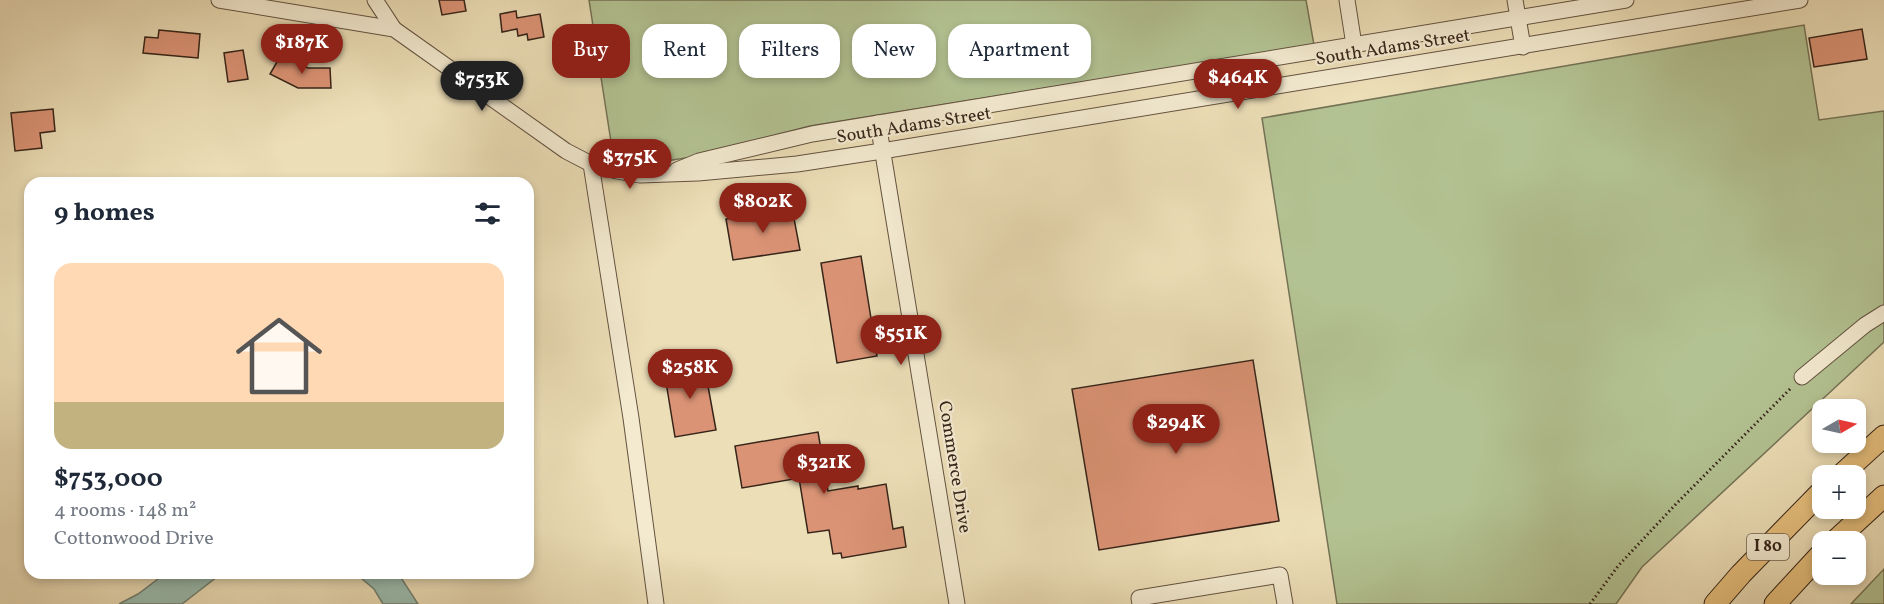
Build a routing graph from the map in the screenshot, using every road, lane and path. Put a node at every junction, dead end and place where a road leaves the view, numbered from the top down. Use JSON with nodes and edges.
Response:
{"nodes":[{"id":1,"x":219,"y":0,"type":"edge"},
{"id":2,"x":375,"y":0,"type":"edge"},
{"id":3,"x":1347,"y":0,"type":"edge"},
{"id":4,"x":1515,"y":0,"type":"edge"},
{"id":5,"x":1626,"y":0,"type":"edge"},
{"id":6,"x":1800,"y":0,"type":"edge"},
{"id":7,"x":1518,"y":17,"type":"junction"},
{"id":8,"x":394,"y":28,"type":"junction"},
{"id":9,"x":1354,"y":45,"type":"junction"},
{"id":10,"x":1523,"y":47,"type":"junction"},
{"id":11,"x":878,"y":123,"type":"junction"},
{"id":12,"x":882,"y":151,"type":"junction"},
{"id":13,"x":591,"y":164,"type":"junction"},
{"id":14,"x":672,"y":172,"type":"junction"},
{"id":15,"x":1884,"y":313,"type":"edge"},
{"id":16,"x":1802,"y":377,"type":"joint"},
{"id":17,"x":1884,"y":436,"type":"edge"},
{"id":18,"x":1852,"y":465,"type":"edge"},
{"id":19,"x":1884,"y":495,"type":"edge"},
{"id":20,"x":1812,"y":501,"type":"edge"},
{"id":21,"x":1884,"y":515,"type":"edge"},
{"id":22,"x":1846,"y":531,"type":"edge"},
{"id":23,"x":1866,"y":531,"type":"edge"},
{"id":24,"x":1812,"y":564,"type":"edge"},
{"id":25,"x":1812,"y":577,"type":"edge"},
{"id":26,"x":656,"y":604,"type":"edge"},
{"id":27,"x":957,"y":604,"type":"edge"},
{"id":28,"x":1140,"y":604,"type":"edge"},
{"id":29,"x":1285,"y":604,"type":"edge"},
{"id":30,"x":1590,"y":604,"type":"edge"},
{"id":31,"x":1715,"y":604,"type":"edge"},
{"id":32,"x":1775,"y":604,"type":"edge"},
{"id":33,"x":1782,"y":604,"type":"edge"}],
"edges":[{"from":1,"to":8,"type":"street"},
{"from":2,"to":8,"type":"street"},
{"from":3,"to":9,"type":"street"},
{"from":4,"to":7,"type":"street"},
{"from":5,"to":7,"type":"street","name":"South Adams Street"},
{"from":6,"to":10,"type":"street","name":"South Adams Street"},
{"from":7,"to":9,"type":"street","name":"South Adams Street"},
{"from":7,"to":10,"type":"street"},
{"from":8,"to":13,"type":"street","name":"South Adams Street"},
{"from":9,"to":11,"type":"street","name":"South Adams Street"},
{"from":10,"to":12,"type":"street","name":"South Adams Street"},
{"from":11,"to":12,"type":"street","name":"Commerce Drive"},
{"from":11,"to":14,"type":"street","name":"South Adams Street"},
{"from":12,"to":14,"type":"street","name":"South Adams Street"},
{"from":12,"to":27,"type":"street","name":"Commerce Drive"},
{"from":13,"to":14,"type":"street","name":"South Adams Street"},
{"from":13,"to":26,"type":"street"},
{"from":15,"to":16,"type":"street"},
{"from":16,"to":30,"type":"path"},
{"from":17,"to":18,"type":"highway"},
{"from":19,"to":22,"type":"highway"},
{"from":20,"to":31,"type":"highway","number":"I 80"},
{"from":21,"to":23,"type":"highway"},
{"from":24,"to":32,"type":"highway","number":"I 80"},
{"from":25,"to":33,"type":"highway"},
{"from":28,"to":29,"type":"street"}]}
